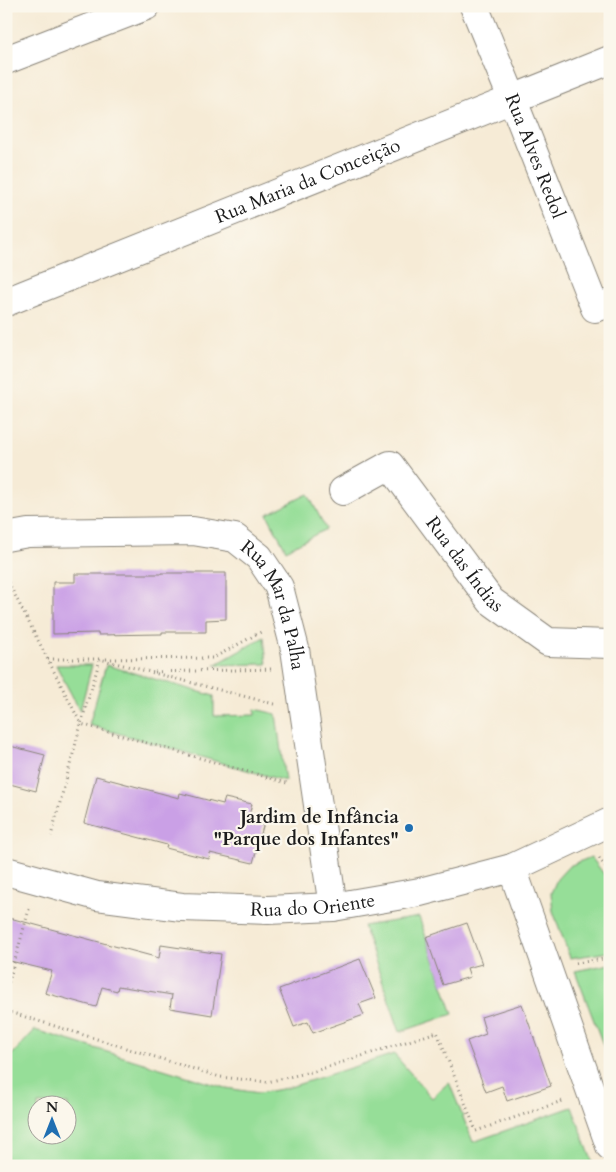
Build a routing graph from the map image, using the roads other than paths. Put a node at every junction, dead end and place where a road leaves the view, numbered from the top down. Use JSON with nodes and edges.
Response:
{"nodes":[{"id":1,"x":146,"y":6,"type":"edge"},
{"id":2,"x":474,"y":6,"type":"edge"},
{"id":3,"x":6,"y":60,"type":"edge"},
{"id":4,"x":610,"y":60,"type":"edge"},
{"id":5,"x":512,"y":98,"type":"junction"},
{"id":6,"x":6,"y":302,"type":"edge"},
{"id":7,"x":602,"y":306,"type":"edge"},
{"id":8,"x":343,"y":490,"type":"dead end"},
{"id":9,"x":6,"y":537,"type":"edge"},
{"id":10,"x":610,"y":644,"type":"edge"},
{"id":11,"x":610,"y":822,"type":"edge"},
{"id":12,"x":512,"y":868,"type":"junction"},
{"id":13,"x":6,"y":870,"type":"edge"},
{"id":14,"x":334,"y":907,"type":"junction"},
{"id":15,"x":610,"y":1146,"type":"edge"}],
"edges":[{"from":1,"to":3,"type":"street"},
{"from":2,"to":5,"type":"street","name":"Rua Alves Redol"},
{"from":4,"to":5,"type":"street","name":"Rua Maria da Conceição"},
{"from":5,"to":6,"type":"street","name":"Rua Maria da Conceição"},
{"from":5,"to":7,"type":"street","name":"Rua Alves Redol"},
{"from":8,"to":10,"type":"street","name":"Rua das Índias"},
{"from":9,"to":14,"type":"street","name":"Rua Mar da Palha"},
{"from":11,"to":12,"type":"street","name":"Rua do Oriente"},
{"from":12,"to":14,"type":"street","name":"Rua do Oriente"},
{"from":12,"to":15,"type":"street"},
{"from":13,"to":14,"type":"street","name":"Rua do Oriente"}]}
